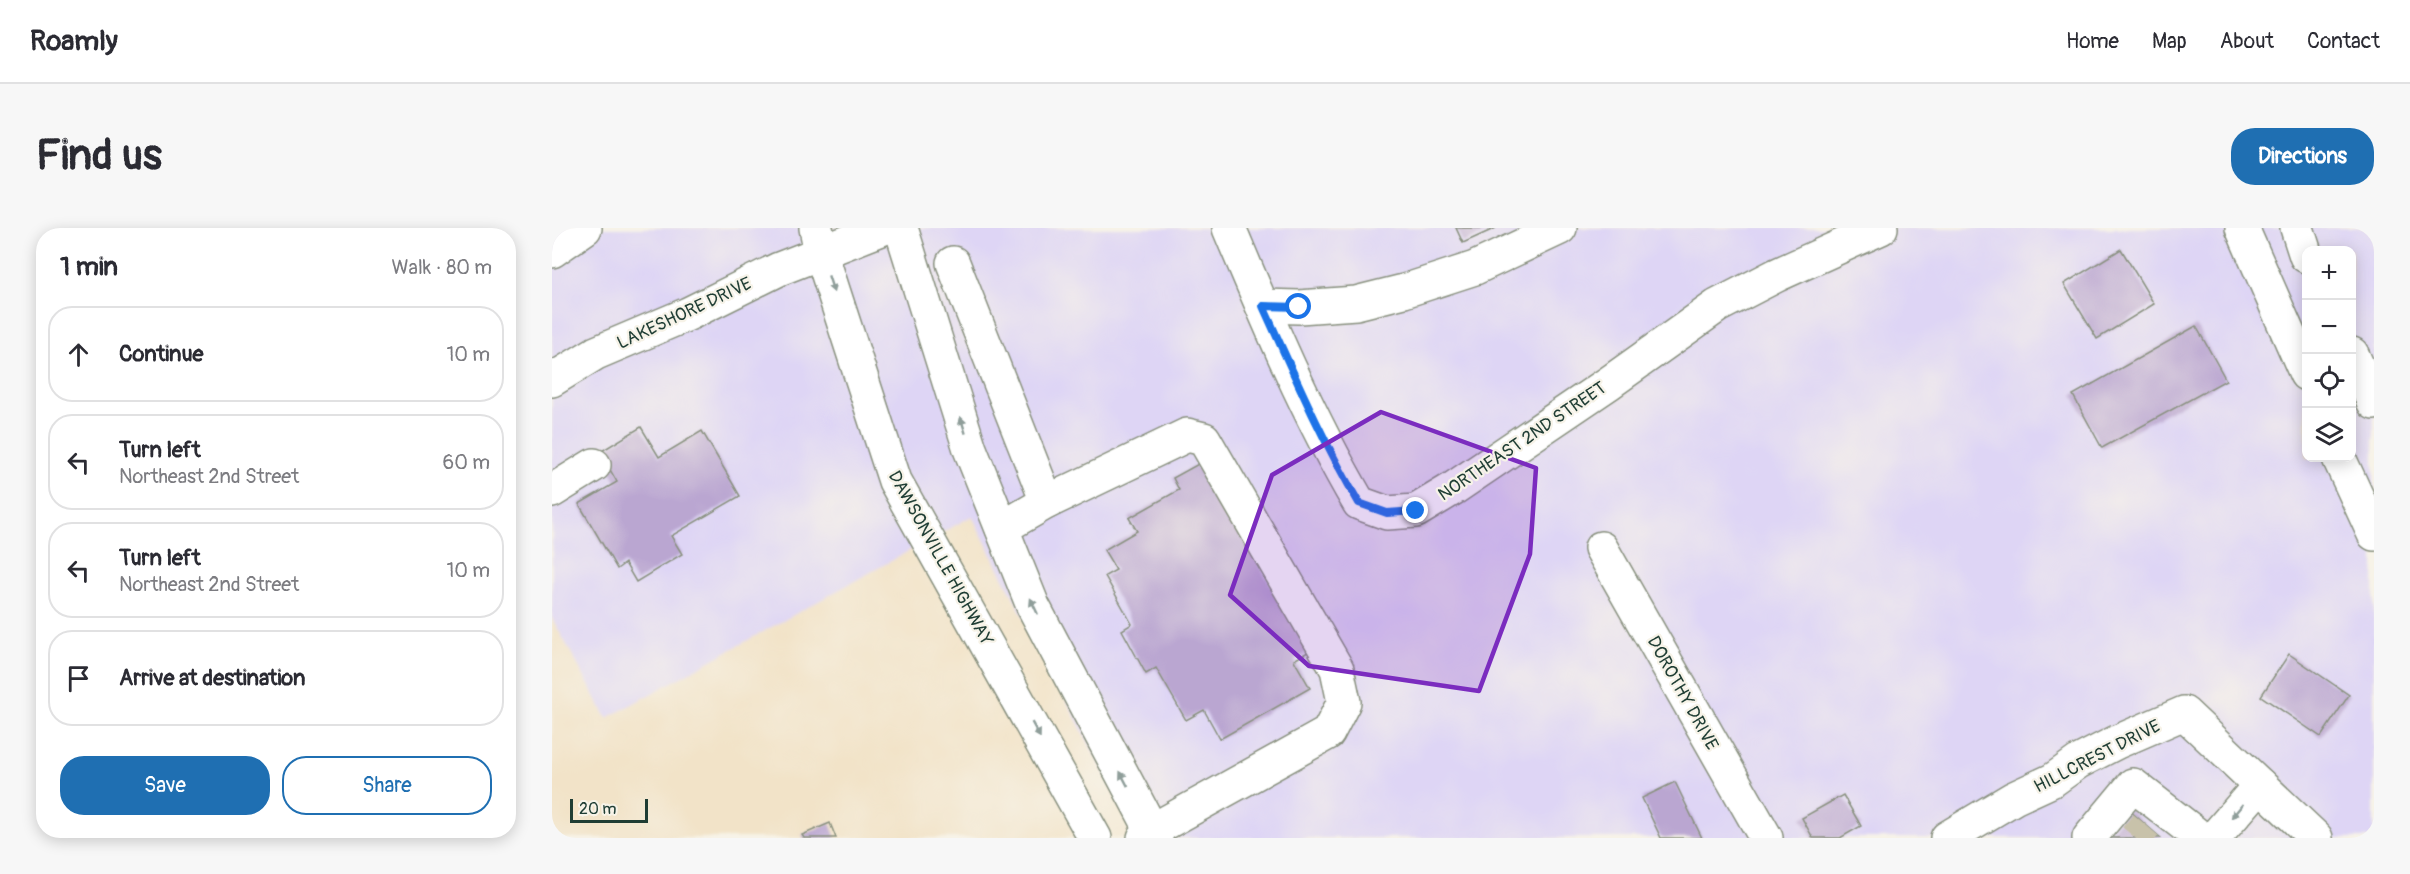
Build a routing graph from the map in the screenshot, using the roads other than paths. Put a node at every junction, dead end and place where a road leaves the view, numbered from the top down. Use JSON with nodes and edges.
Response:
{"nodes":[{"id":1,"x":585,"y":228,"type":"edge"},
{"id":2,"x":884,"y":228,"type":"edge"},
{"id":3,"x":901,"y":228,"type":"edge"},
{"id":4,"x":1229,"y":228,"type":"edge"},
{"id":5,"x":1559,"y":228,"type":"edge"},
{"id":6,"x":1881,"y":228,"type":"edge"},
{"id":7,"x":2242,"y":228,"type":"edge"},
{"id":8,"x":2297,"y":228,"type":"edge"},
{"id":9,"x":818,"y":241,"type":"edge"},
{"id":10,"x":2303,"y":246,"type":"edge"},
{"id":11,"x":552,"y":251,"type":"edge"},
{"id":12,"x":953,"y":263,"type":"dead end"},
{"id":13,"x":1263,"y":306,"type":"junction"},
{"id":14,"x":2302,"y":363,"type":"edge"},
{"id":15,"x":2356,"y":363,"type":"edge"},
{"id":16,"x":554,"y":372,"type":"edge"},
{"id":17,"x":2374,"y":403,"type":"edge"},
{"id":18,"x":2341,"y":462,"type":"edge"},
{"id":19,"x":594,"y":465,"type":"dead end"},
{"id":20,"x":552,"y":491,"type":"edge"},
{"id":21,"x":1047,"y":502,"type":"junction"},
{"id":22,"x":1002,"y":528,"type":"junction"},
{"id":23,"x":2374,"y":534,"type":"edge"},
{"id":24,"x":1601,"y":548,"type":"dead end"},
{"id":25,"x":2260,"y":785,"type":"junction"},
{"id":26,"x":1150,"y":836,"type":"edge"},
{"id":27,"x":1095,"y":838,"type":"edge"},
{"id":28,"x":1766,"y":838,"type":"edge"},
{"id":29,"x":1947,"y":838,"type":"edge"},
{"id":30,"x":2089,"y":838,"type":"edge"},
{"id":31,"x":2200,"y":838,"type":"edge"},
{"id":32,"x":2214,"y":838,"type":"edge"},
{"id":33,"x":2316,"y":838,"type":"edge"}],
"edges":[{"from":1,"to":11,"type":"street"},
{"from":2,"to":9,"type":"street","name":"LAKESHORE DRIVE"},
{"from":22,"to":3,"type":"street","one_way":true},
{"from":4,"to":13,"type":"street","name":"NORTHEAST 2ND STREET"},
{"from":5,"to":13,"type":"street"},
{"from":6,"to":13,"type":"street","name":"NORTHEAST 2ND STREET"},
{"from":7,"to":14,"type":"street"},
{"from":8,"to":10,"type":"street"},
{"from":9,"to":16,"type":"street","name":"LAKESHORE DRIVE"},
{"from":9,"to":27,"type":"street","name":"DAWSONVILLE HIGHWAY","one_way":true},
{"from":12,"to":21,"type":"street"},
{"from":15,"to":17,"type":"street"},
{"from":18,"to":23,"type":"street"},
{"from":19,"to":20,"type":"street"},
{"from":21,"to":22,"type":"street"},
{"from":21,"to":26,"type":"street"},
{"from":26,"to":22,"type":"street","one_way":true},
{"from":24,"to":28,"type":"street","name":"DOROTHY DRIVE"},
{"from":25,"to":29,"type":"street","name":"HILLCREST DRIVE"},
{"from":25,"to":32,"type":"street","one_way":true},
{"from":25,"to":33,"type":"street","name":"HILLCREST DRIVE"},
{"from":30,"to":31,"type":"street"}]}
